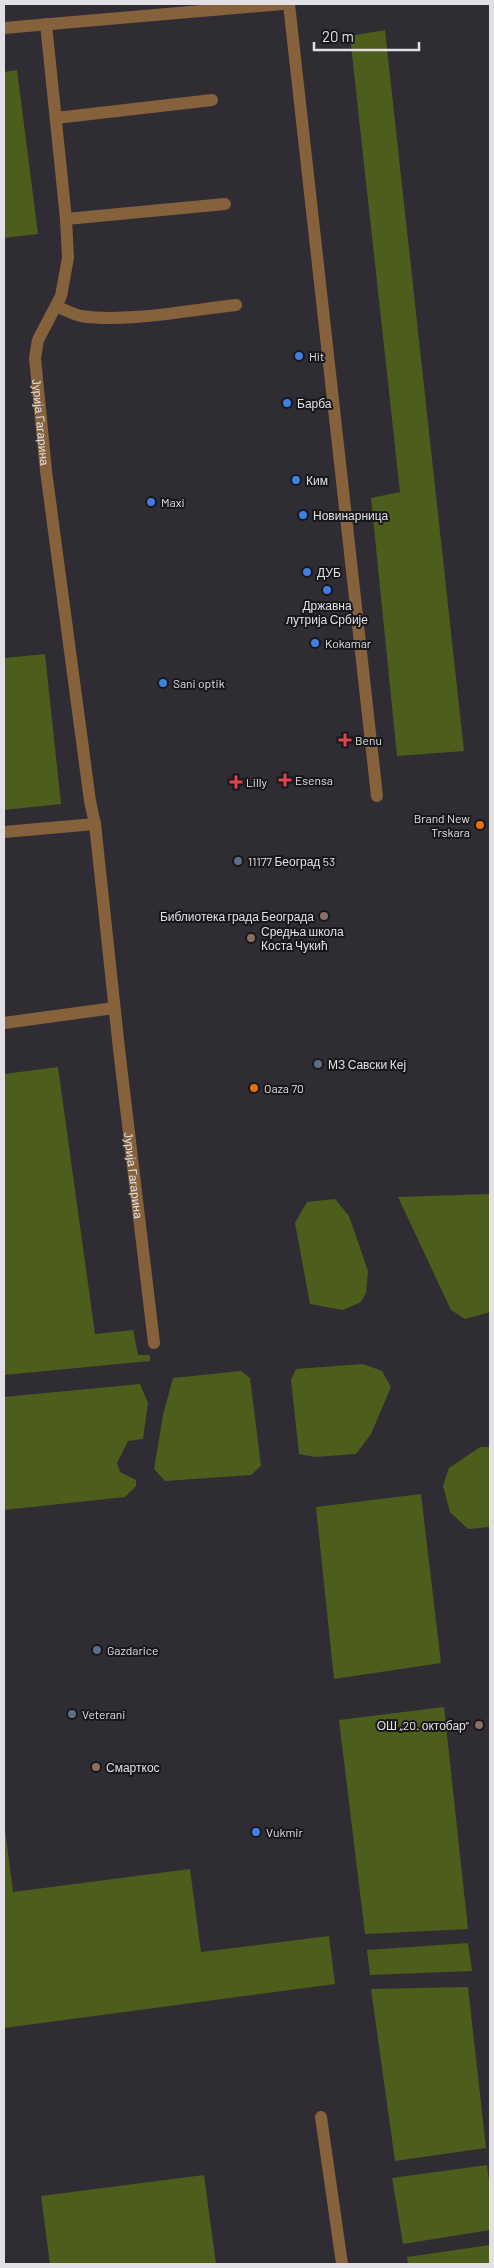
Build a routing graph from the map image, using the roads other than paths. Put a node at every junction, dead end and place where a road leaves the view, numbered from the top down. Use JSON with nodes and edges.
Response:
{"nodes":[{"id":1,"x":282,"y":4,"type":"edge"},
{"id":2,"x":289,"y":4,"type":"edge"},
{"id":3,"x":46,"y":24,"type":"junction"},
{"id":4,"x":4,"y":28,"type":"edge"},
{"id":5,"x":212,"y":100,"type":"dead end"},
{"id":6,"x":56,"y":118,"type":"junction"},
{"id":7,"x":225,"y":204,"type":"dead end"},
{"id":8,"x":66,"y":219,"type":"junction"},
{"id":9,"x":236,"y":305,"type":"dead end"},
{"id":10,"x":56,"y":306,"type":"junction"},
{"id":11,"x":377,"y":796,"type":"dead end"},
{"id":12,"x":95,"y":824,"type":"junction"},
{"id":13,"x":4,"y":832,"type":"edge"},
{"id":14,"x":114,"y":1008,"type":"junction"},
{"id":15,"x":4,"y":1023,"type":"edge"},
{"id":16,"x":154,"y":1343,"type":"dead end"},
{"id":17,"x":321,"y":2117,"type":"dead end"},
{"id":18,"x":342,"y":2264,"type":"edge"}],
"edges":[{"from":1,"to":3,"type":"street"},
{"from":2,"to":11,"type":"street"},
{"from":3,"to":4,"type":"street"},
{"from":3,"to":6,"type":"street","name":"Јурија Гагарина"},
{"from":5,"to":6,"type":"street"},
{"from":6,"to":8,"type":"street","name":"Јурија Гагарина"},
{"from":7,"to":8,"type":"street"},
{"from":8,"to":10,"type":"street","name":"Јурија Гагарина"},
{"from":9,"to":10,"type":"street"},
{"from":10,"to":12,"type":"street","name":"Јурија Гагарина"},
{"from":12,"to":13,"type":"street"},
{"from":12,"to":14,"type":"street","name":"Јурија Гагарина"},
{"from":14,"to":15,"type":"street"},
{"from":14,"to":16,"type":"street","name":"Јурија Гагарина"},
{"from":17,"to":18,"type":"street"}]}
